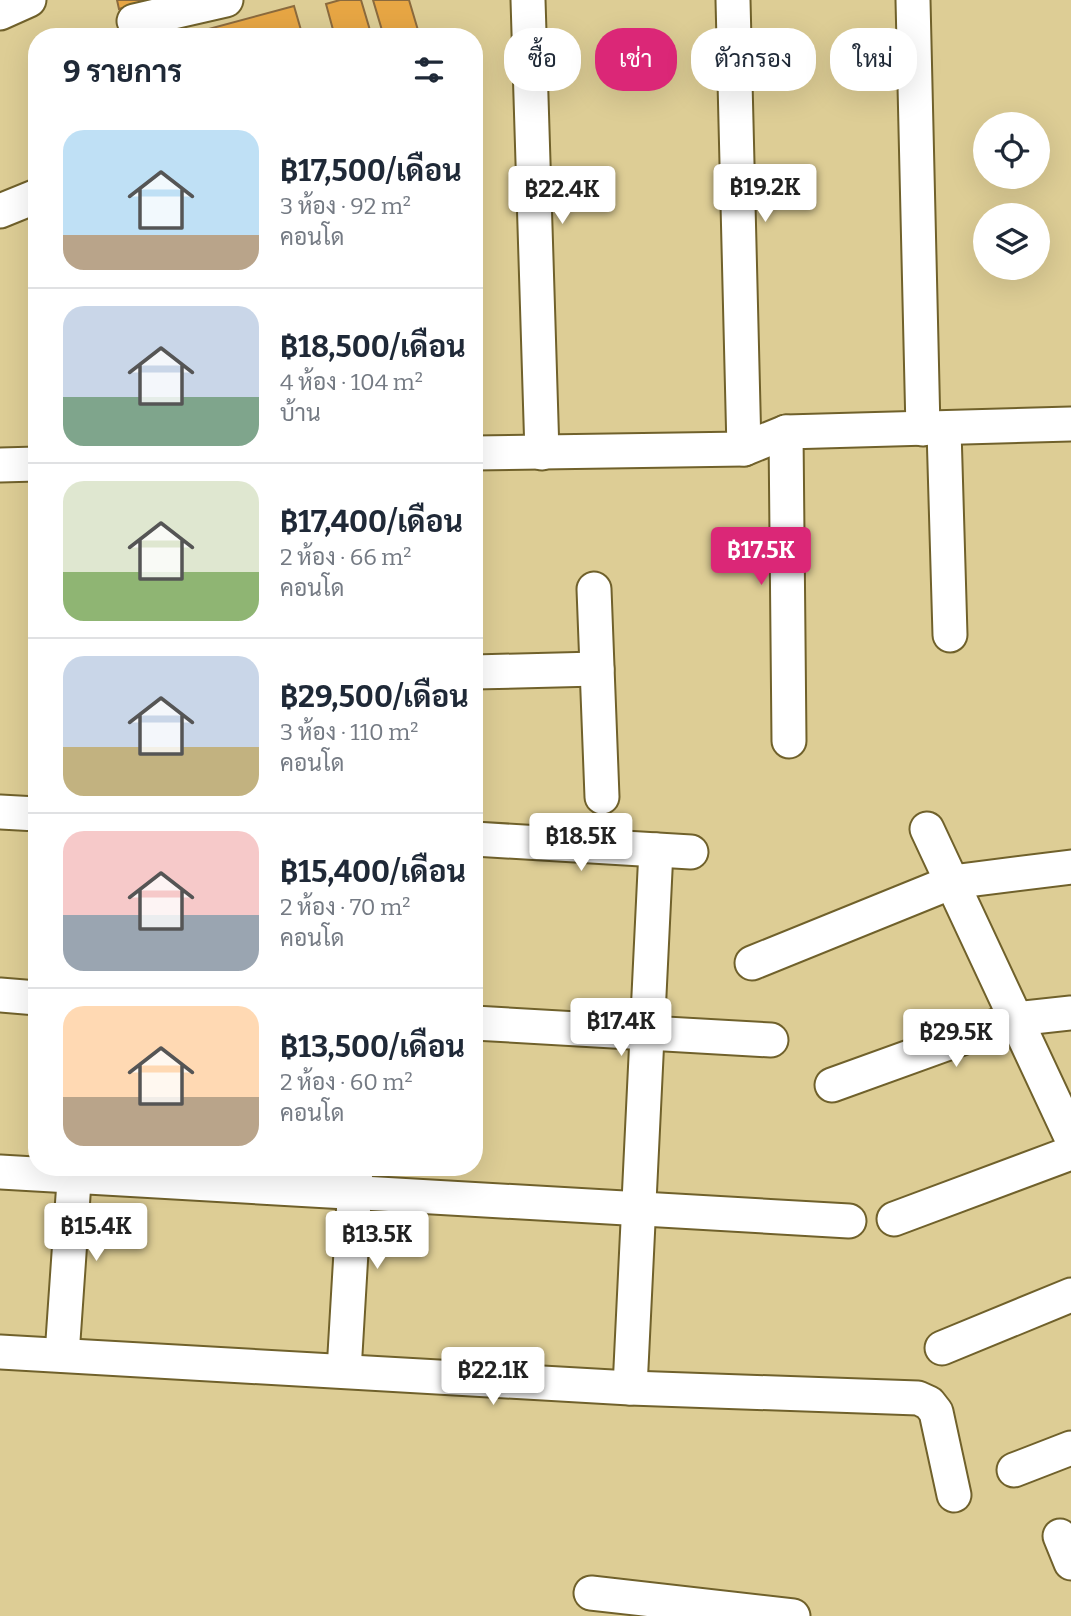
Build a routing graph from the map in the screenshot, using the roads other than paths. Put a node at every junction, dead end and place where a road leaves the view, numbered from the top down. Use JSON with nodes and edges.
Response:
{"nodes":[{"id":1,"x":29,"y":0,"type":"edge"},
{"id":2,"x":226,"y":0,"type":"edge"},
{"id":3,"x":528,"y":0,"type":"edge"},
{"id":4,"x":733,"y":0,"type":"edge"},
{"id":5,"x":912,"y":0,"type":"edge"},
{"id":6,"x":0,"y":12,"type":"edge"},
{"id":7,"x":134,"y":21,"type":"dead end"},
{"id":8,"x":28,"y":200,"type":"edge"},
{"id":9,"x":0,"y":211,"type":"edge"},
{"id":10,"x":1071,"y":424,"type":"edge"},
{"id":11,"x":934,"y":429,"type":"junction"},
{"id":12,"x":786,"y":432,"type":"junction"},
{"id":13,"x":744,"y":449,"type":"junction"},
{"id":14,"x":483,"y":453,"type":"edge"},
{"id":15,"x":542,"y":453,"type":"junction"},
{"id":16,"x":28,"y":464,"type":"edge"},
{"id":17,"x":0,"y":465,"type":"edge"},
{"id":18,"x":594,"y":589,"type":"dead end"},
{"id":19,"x":950,"y":635,"type":"dead end"},
{"id":20,"x":597,"y":669,"type":"junction"},
{"id":21,"x":483,"y":672,"type":"edge"},
{"id":22,"x":789,"y":741,"type":"dead end"},
{"id":23,"x":602,"y":797,"type":"dead end"},
{"id":24,"x":0,"y":812,"type":"edge"},
{"id":25,"x":28,"y":814,"type":"edge"},
{"id":26,"x":927,"y":829,"type":"dead end"},
{"id":27,"x":483,"y":840,"type":"edge"},
{"id":28,"x":656,"y":850,"type":"junction"},
{"id":29,"x":691,"y":852,"type":"dead end"},
{"id":30,"x":1071,"y":867,"type":"edge"},
{"id":31,"x":951,"y":881,"type":"junction"},
{"id":32,"x":752,"y":963,"type":"dead end"},
{"id":33,"x":0,"y":995,"type":"edge"},
{"id":34,"x":28,"y":997,"type":"edge"},
{"id":35,"x":1071,"y":1013,"type":"edge"},
{"id":36,"x":1015,"y":1018,"type":"junction"},
{"id":37,"x":483,"y":1024,"type":"edge"},
{"id":38,"x":648,"y":1033,"type":"junction"},
{"id":39,"x":771,"y":1040,"type":"dead end"},
{"id":40,"x":832,"y":1085,"type":"dead end"},
{"id":41,"x":1071,"y":1138,"type":"edge"},
{"id":42,"x":1071,"y":1153,"type":"edge"},
{"id":43,"x":0,"y":1172,"type":"edge"},
{"id":44,"x":28,"y":1172,"type":"edge"},
{"id":45,"x":75,"y":1176,"type":"edge"},
{"id":46,"x":215,"y":1176,"type":"edge"},
{"id":47,"x":355,"y":1180,"type":"edge"},
{"id":48,"x":639,"y":1210,"type":"junction"},
{"id":49,"x":894,"y":1219,"type":"dead end"},
{"id":50,"x":849,"y":1222,"type":"dead end"},
{"id":51,"x":1071,"y":1295,"type":"edge"},
{"id":52,"x":942,"y":1348,"type":"dead end"},
{"id":53,"x":0,"y":1352,"type":"edge"},
{"id":54,"x":62,"y":1355,"type":"junction"},
{"id":55,"x":344,"y":1371,"type":"junction"},
{"id":56,"x":630,"y":1388,"type":"junction"},
{"id":57,"x":1071,"y":1448,"type":"edge"},
{"id":58,"x":1014,"y":1470,"type":"dead end"},
{"id":59,"x":954,"y":1495,"type":"dead end"},
{"id":60,"x":591,"y":1593,"type":"dead end"},
{"id":61,"x":746,"y":1613,"type":"edge"},
{"id":62,"x":793,"y":1616,"type":"edge"}],
"edges":[{"from":1,"to":6,"type":"street"},
{"from":2,"to":7,"type":"street"},
{"from":3,"to":15,"type":"street"},
{"from":4,"to":13,"type":"street"},
{"from":5,"to":11,"type":"street"},
{"from":8,"to":9,"type":"street"},
{"from":10,"to":11,"type":"street"},
{"from":11,"to":12,"type":"street"},
{"from":11,"to":19,"type":"street"},
{"from":12,"to":13,"type":"street"},
{"from":12,"to":22,"type":"street"},
{"from":13,"to":15,"type":"street"},
{"from":14,"to":15,"type":"street"},
{"from":16,"to":17,"type":"street"},
{"from":18,"to":20,"type":"street"},
{"from":20,"to":21,"type":"street"},
{"from":20,"to":23,"type":"street"},
{"from":24,"to":25,"type":"street"},
{"from":26,"to":31,"type":"street"},
{"from":27,"to":28,"type":"street"},
{"from":28,"to":29,"type":"street"},
{"from":28,"to":38,"type":"street"},
{"from":30,"to":31,"type":"street"},
{"from":31,"to":32,"type":"street"},
{"from":31,"to":36,"type":"street"},
{"from":33,"to":34,"type":"street"},
{"from":35,"to":36,"type":"street"},
{"from":36,"to":40,"type":"street"},
{"from":36,"to":41,"type":"street"},
{"from":37,"to":38,"type":"street"},
{"from":38,"to":39,"type":"street"},
{"from":38,"to":48,"type":"street"},
{"from":42,"to":49,"type":"street"},
{"from":43,"to":44,"type":"street"},
{"from":45,"to":54,"type":"street"},
{"from":46,"to":47,"type":"street"},
{"from":47,"to":48,"type":"street"},
{"from":47,"to":55,"type":"street"},
{"from":48,"to":50,"type":"street"},
{"from":48,"to":56,"type":"street"},
{"from":51,"to":52,"type":"street"},
{"from":53,"to":54,"type":"street"},
{"from":54,"to":55,"type":"street"},
{"from":55,"to":56,"type":"street"},
{"from":56,"to":59,"type":"street"},
{"from":57,"to":58,"type":"street"},
{"from":60,"to":61,"type":"street"},
{"from":61,"to":62,"type":"street"}]}
